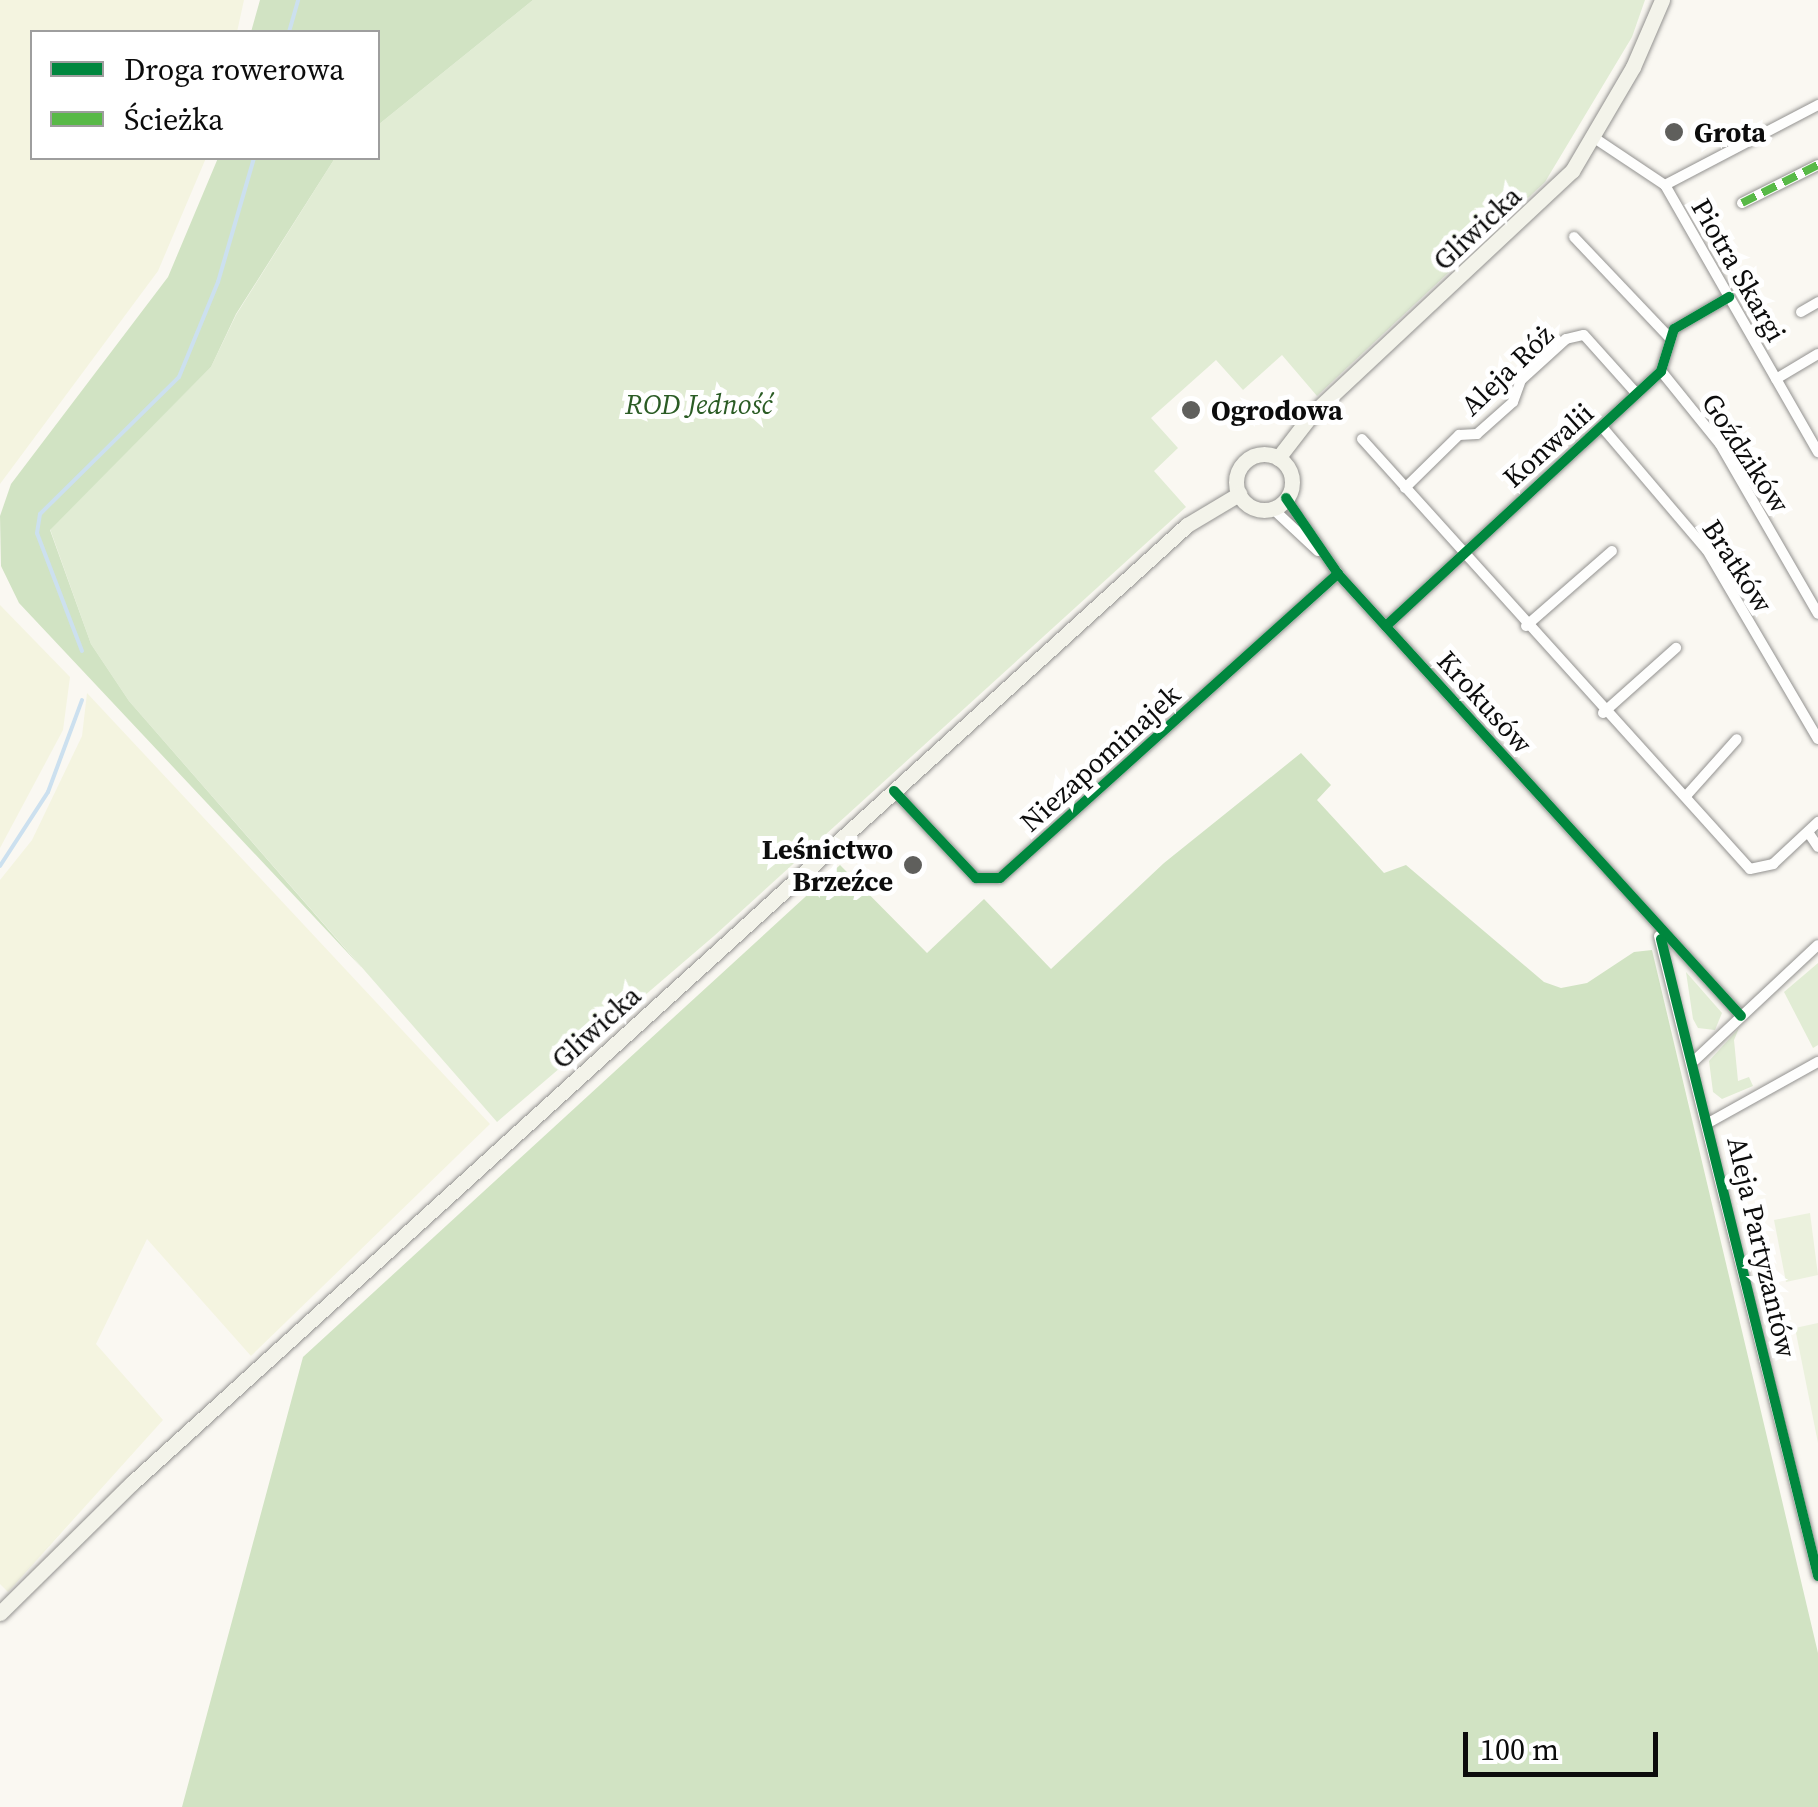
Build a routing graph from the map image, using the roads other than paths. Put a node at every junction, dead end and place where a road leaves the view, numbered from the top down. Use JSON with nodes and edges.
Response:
{"nodes":[{"id":1,"x":1662,"y":0,"type":"edge"},
{"id":2,"x":1818,"y":104,"type":"edge"},
{"id":3,"x":1593,"y":137,"type":"junction"},
{"id":4,"x":1818,"y":165,"type":"edge"},
{"id":5,"x":1665,"y":185,"type":"junction"},
{"id":6,"x":1742,"y":203,"type":"dead end"},
{"id":7,"x":1574,"y":237,"type":"dead end"},
{"id":8,"x":1728,"y":297,"type":"junction"},
{"id":9,"x":1818,"y":302,"type":"edge"},
{"id":10,"x":1801,"y":312,"type":"dead end"},
{"id":11,"x":1669,"y":337,"type":"junction"},
{"id":12,"x":1818,"y":354,"type":"edge"},
{"id":13,"x":1662,"y":371,"type":"junction"},
{"id":14,"x":1776,"y":379,"type":"junction"},
{"id":15,"x":1636,"y":393,"type":"junction"},
{"id":16,"x":1603,"y":428,"type":"junction"},
{"id":17,"x":1362,"y":439,"type":"dead end"},
{"id":18,"x":1818,"y":452,"type":"edge"},
{"id":19,"x":1278,"y":458,"type":"junction"},
{"id":20,"x":1405,"y":488,"type":"junction"},
{"id":21,"x":1239,"y":494,"type":"junction"},
{"id":22,"x":1279,"y":503,"type":"junction"},
{"id":23,"x":1612,"y":551,"type":"dead end"},
{"id":24,"x":1460,"y":554,"type":"junction"},
{"id":25,"x":1322,"y":555,"type":"junction"},
{"id":26,"x":1338,"y":574,"type":"junction"},
{"id":27,"x":1818,"y":614,"type":"edge"},
{"id":28,"x":1386,"y":626,"type":"junction"},
{"id":29,"x":1526,"y":626,"type":"junction"},
{"id":30,"x":1676,"y":648,"type":"dead end"},
{"id":31,"x":1603,"y":713,"type":"junction"},
{"id":32,"x":1737,"y":739,"type":"dead end"},
{"id":33,"x":1818,"y":740,"type":"edge"},
{"id":34,"x":894,"y":791,"type":"junction"},
{"id":35,"x":1686,"y":796,"type":"junction"},
{"id":36,"x":1818,"y":822,"type":"edge"},
{"id":37,"x":1808,"y":832,"type":"junction"},
{"id":38,"x":1818,"y":848,"type":"edge"},
{"id":39,"x":1657,"y":930,"type":"junction"},
{"id":40,"x":1818,"y":945,"type":"edge"},
{"id":41,"x":1741,"y":1016,"type":"junction"},
{"id":42,"x":1695,"y":1060,"type":"junction"},
{"id":43,"x":1818,"y":1062,"type":"edge"},
{"id":44,"x":1710,"y":1122,"type":"junction"},
{"id":45,"x":1818,"y":1576,"type":"edge"},
{"id":46,"x":0,"y":1613,"type":"edge"}],
"edges":[{"from":1,"to":3,"type":"main road","name":"Gliwicka"},
{"from":2,"to":5,"type":"street"},
{"from":3,"to":5,"type":"street","name":"Piotra Skargi"},
{"from":3,"to":19,"type":"main road","name":"Gliwicka"},
{"from":4,"to":6,"type":"street"},
{"from":5,"to":8,"type":"street","name":"Piotra Skargi"},
{"from":7,"to":11,"type":"street"},
{"from":8,"to":11,"type":"street"},
{"from":8,"to":14,"type":"street","name":"Piotra Skargi"},
{"from":9,"to":10,"type":"street"},
{"from":11,"to":13,"type":"street"},
{"from":12,"to":14,"type":"street"},
{"from":13,"to":15,"type":"street","name":"Konwalii"},
{"from":13,"to":27,"type":"street","name":"Goździków"},
{"from":14,"to":18,"type":"street","name":"Piotra Skargi"},
{"from":15,"to":16,"type":"street","name":"Konwalii"},
{"from":15,"to":20,"type":"street","name":"Aleja Róż"},
{"from":16,"to":24,"type":"street","name":"Konwalii"},
{"from":16,"to":33,"type":"street","name":"Bratków"},
{"from":17,"to":20,"type":"street"},
{"from":19,"to":21,"type":"main road"},
{"from":19,"to":22,"type":"main road"},
{"from":20,"to":24,"type":"street"},
{"from":21,"to":22,"type":"main road"},
{"from":21,"to":34,"type":"main road","name":"Gliwicka"},
{"from":22,"to":25,"type":"street","name":"Krokusów"},
{"from":22,"to":25,"type":"street","name":"Krokusów"},
{"from":23,"to":29,"type":"street"},
{"from":24,"to":28,"type":"street","name":"Konwalii"},
{"from":24,"to":29,"type":"street"},
{"from":25,"to":26,"type":"street","name":"Krokusów"},
{"from":26,"to":28,"type":"street","name":"Krokusów"},
{"from":26,"to":34,"type":"street","name":"Niezapominajek"},
{"from":28,"to":39,"type":"street","name":"Krokusów"},
{"from":29,"to":31,"type":"street"},
{"from":30,"to":31,"type":"street"},
{"from":31,"to":35,"type":"street"},
{"from":32,"to":35,"type":"street"},
{"from":34,"to":46,"type":"main road","name":"Gliwicka"},
{"from":35,"to":37,"type":"street"},
{"from":36,"to":37,"type":"street"},
{"from":37,"to":38,"type":"street"},
{"from":39,"to":41,"type":"street","name":"Krokusów"},
{"from":39,"to":42,"type":"street","name":"Aleja Partyzantów"},
{"from":40,"to":41,"type":"street"},
{"from":41,"to":42,"type":"street"},
{"from":42,"to":44,"type":"street","name":"Aleja Partyzantów"},
{"from":43,"to":44,"type":"street"},
{"from":44,"to":45,"type":"street","name":"Aleja Partyzantów"}]}
